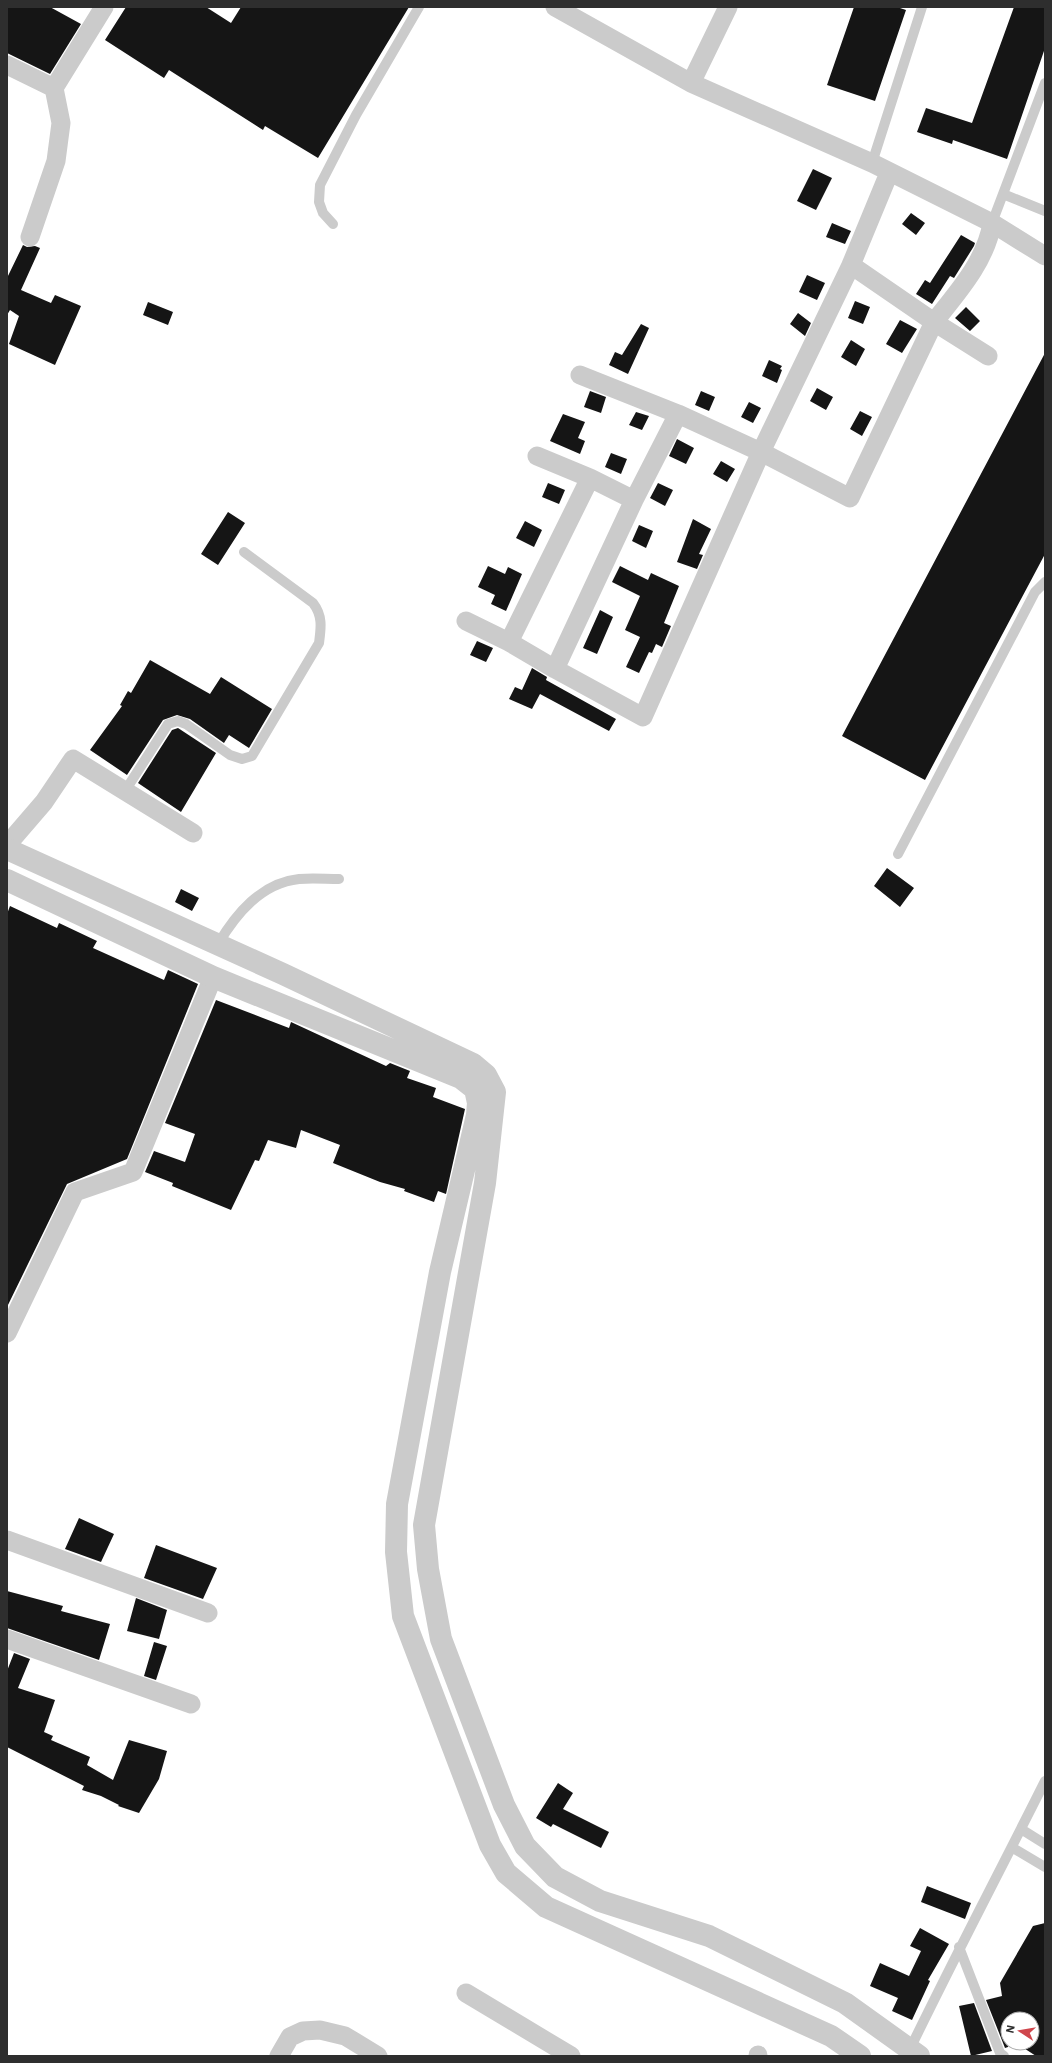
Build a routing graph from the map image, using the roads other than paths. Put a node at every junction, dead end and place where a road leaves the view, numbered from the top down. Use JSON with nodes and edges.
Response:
{"nodes":[{"id":1,"x":104,"y":7,"type":"edge"},
{"id":2,"x":419,"y":7,"type":"edge"},
{"id":3,"x":555,"y":7,"type":"edge"},
{"id":4,"x":728,"y":7,"type":"edge"},
{"id":5,"x":922,"y":7,"type":"edge"},
{"id":6,"x":7,"y":65,"type":"edge"},
{"id":7,"x":691,"y":83,"type":"junction"},
{"id":8,"x":1045,"y":83,"type":"edge"},
{"id":9,"x":54,"y":88,"type":"junction"},
{"id":10,"x":872,"y":163,"type":"junction"},
{"id":11,"x":889,"y":173,"type":"junction"},
{"id":12,"x":1003,"y":194,"type":"junction"},
{"id":13,"x":1045,"y":211,"type":"edge"},
{"id":14,"x":992,"y":223,"type":"junction"},
{"id":15,"x":334,"y":224,"type":"dead end"},
{"id":16,"x":30,"y":237,"type":"dead end"},
{"id":17,"x":1045,"y":256,"type":"edge"},
{"id":18,"x":851,"y":265,"type":"junction"},
{"id":19,"x":934,"y":322,"type":"junction"},
{"id":20,"x":988,"y":356,"type":"dead end"},
{"id":21,"x":580,"y":375,"type":"dead end"},
{"id":22,"x":678,"y":414,"type":"junction"},
{"id":23,"x":761,"y":452,"type":"junction"},
{"id":24,"x":536,"y":456,"type":"dead end"},
{"id":25,"x":590,"y":478,"type":"junction"},
{"id":26,"x":634,"y":500,"type":"junction"},
{"id":27,"x":244,"y":552,"type":"dead end"},
{"id":28,"x":1045,"y":582,"type":"edge"},
{"id":29,"x":466,"y":621,"type":"dead end"},
{"id":30,"x":509,"y":642,"type":"junction"},
{"id":31,"x":555,"y":669,"type":"junction"},
{"id":32,"x":125,"y":791,"type":"junction"},
{"id":33,"x":194,"y":833,"type":"dead end"},
{"id":34,"x":7,"y":845,"type":"edge"},
{"id":35,"x":7,"y":849,"type":"edge"},
{"id":36,"x":898,"y":854,"type":"dead end"},
{"id":37,"x":339,"y":879,"type":"dead end"},
{"id":38,"x":7,"y":880,"type":"edge"},
{"id":39,"x":136,"y":907,"type":"junction"},
{"id":40,"x":124,"y":936,"type":"junction"},
{"id":41,"x":218,"y":944,"type":"junction"},
{"id":42,"x":213,"y":977,"type":"junction"},
{"id":43,"x":7,"y":1332,"type":"edge"},
{"id":44,"x":7,"y":1540,"type":"edge"},
{"id":45,"x":208,"y":1613,"type":"dead end"},
{"id":46,"x":7,"y":1639,"type":"edge"},
{"id":47,"x":191,"y":1704,"type":"dead end"},
{"id":48,"x":1045,"y":1781,"type":"edge"},
{"id":49,"x":1022,"y":1828,"type":"junction"},
{"id":50,"x":1045,"y":1844,"type":"edge"},
{"id":51,"x":1013,"y":1848,"type":"junction"},
{"id":52,"x":1045,"y":1868,"type":"edge"},
{"id":53,"x":959,"y":1947,"type":"junction"},
{"id":54,"x":466,"y":1993,"type":"dead end"},
{"id":55,"x":912,"y":2054,"type":"edge"},
{"id":56,"x":279,"y":2056,"type":"edge"},
{"id":57,"x":378,"y":2056,"type":"edge"},
{"id":58,"x":571,"y":2056,"type":"edge"},
{"id":59,"x":860,"y":2056,"type":"edge"},
{"id":60,"x":1004,"y":2056,"type":"edge"}],
"edges":[{"from":1,"to":9,"type":"street"},
{"from":2,"to":15,"type":"lane"},
{"from":3,"to":7,"type":"street"},
{"from":4,"to":7,"type":"street"},
{"from":5,"to":10,"type":"lane"},
{"from":6,"to":9,"type":"street"},
{"from":7,"to":10,"type":"street"},
{"from":8,"to":12,"type":"lane"},
{"from":9,"to":16,"type":"street"},
{"from":10,"to":11,"type":"street"},
{"from":11,"to":14,"type":"street"},
{"from":11,"to":18,"type":"street"},
{"from":12,"to":13,"type":"lane"},
{"from":12,"to":14,"type":"lane"},
{"from":14,"to":17,"type":"street"},
{"from":14,"to":19,"type":"street"},
{"from":18,"to":19,"type":"street"},
{"from":18,"to":23,"type":"street"},
{"from":19,"to":20,"type":"street"},
{"from":19,"to":23,"type":"street"},
{"from":21,"to":22,"type":"street"},
{"from":22,"to":23,"type":"street"},
{"from":22,"to":26,"type":"street"},
{"from":23,"to":31,"type":"street"},
{"from":24,"to":25,"type":"street"},
{"from":25,"to":26,"type":"street"},
{"from":25,"to":30,"type":"street"},
{"from":26,"to":31,"type":"street"},
{"from":27,"to":32,"type":"lane"},
{"from":28,"to":36,"type":"lane"},
{"from":29,"to":30,"type":"street"},
{"from":30,"to":31,"type":"street"},
{"from":32,"to":33,"type":"street"},
{"from":32,"to":34,"type":"street"},
{"from":35,"to":39,"type":"street"},
{"from":37,"to":41,"type":"lane"},
{"from":38,"to":40,"type":"street"},
{"from":39,"to":40,"type":"street"},
{"from":39,"to":41,"type":"street"},
{"from":40,"to":42,"type":"street"},
{"from":41,"to":55,"type":"street"},
{"from":42,"to":43,"type":"street"},
{"from":42,"to":59,"type":"street"},
{"from":44,"to":45,"type":"street"},
{"from":46,"to":47,"type":"street"},
{"from":48,"to":49,"type":"lane"},
{"from":49,"to":50,"type":"lane"},
{"from":49,"to":51,"type":"lane"},
{"from":51,"to":52,"type":"lane"},
{"from":51,"to":53,"type":"lane"},
{"from":53,"to":55,"type":"lane"},
{"from":53,"to":60,"type":"lane"},
{"from":54,"to":58,"type":"street"},
{"from":56,"to":57,"type":"street"}]}
